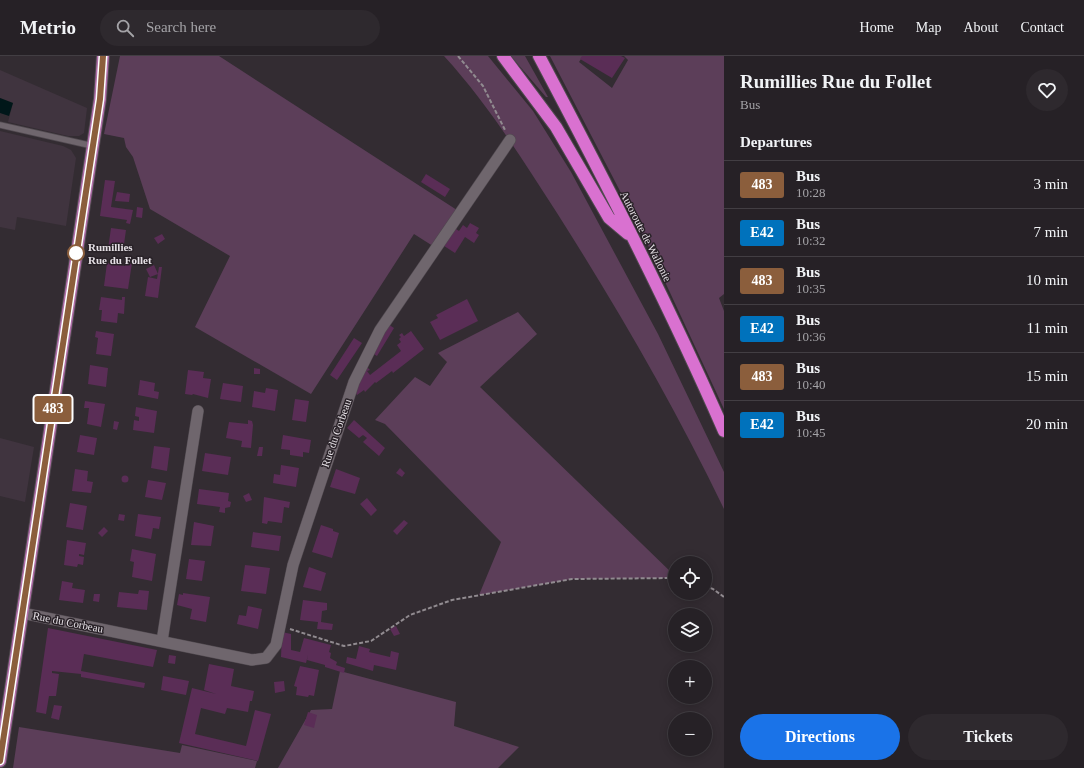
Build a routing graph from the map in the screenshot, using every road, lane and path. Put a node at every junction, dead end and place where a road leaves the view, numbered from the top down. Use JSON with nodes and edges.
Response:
{"nodes":[{"id":1,"x":103,"y":56,"type":"edge"},
{"id":2,"x":110,"y":56,"type":"edge"},
{"id":3,"x":458,"y":56,"type":"edge"},
{"id":4,"x":503,"y":56,"type":"edge"},
{"id":5,"x":539,"y":56,"type":"edge"},
{"id":6,"x":100,"y":99,"type":"junction"},
{"id":7,"x":0,"y":125,"type":"edge"},
{"id":8,"x":510,"y":140,"type":"joint"},
{"id":9,"x":93,"y":146,"type":"junction"},
{"id":10,"x":633,"y":239,"type":"junction"},
{"id":11,"x":198,"y":411,"type":"dead end"},
{"id":12,"x":724,"y":431,"type":"edge"},
{"id":13,"x":668,"y":578,"type":"edge"},
{"id":14,"x":712,"y":588,"type":"edge"},
{"id":15,"x":724,"y":597,"type":"edge"},
{"id":16,"x":22,"y":613,"type":"junction"},
{"id":17,"x":281,"y":626,"type":"junction"},
{"id":18,"x":162,"y":641,"type":"junction"},
{"id":19,"x":0,"y":761,"type":"edge"}],
"edges":[{"from":1,"to":6,"type":"main road"},
{"from":2,"to":6,"type":"main road"},
{"from":3,"to":8,"type":"path"},
{"from":4,"to":10,"type":"highway"},
{"from":5,"to":10,"type":"highway","name":"Autoroute de Wallonie"},
{"from":6,"to":9,"type":"main road"},
{"from":7,"to":9,"type":"lane"},
{"from":8,"to":17,"type":"street","name":"Rue du Corbeau"},
{"from":9,"to":16,"type":"main road"},
{"from":10,"to":12,"type":"highway","name":"Autoroute de Wallonie"},
{"from":11,"to":18,"type":"street"},
{"from":13,"to":17,"type":"path"},
{"from":14,"to":15,"type":"path"},
{"from":16,"to":18,"type":"street","name":"Rue du Corbeau"},
{"from":16,"to":19,"type":"main road"},
{"from":17,"to":18,"type":"street","name":"Rue du Corbeau"}]}
